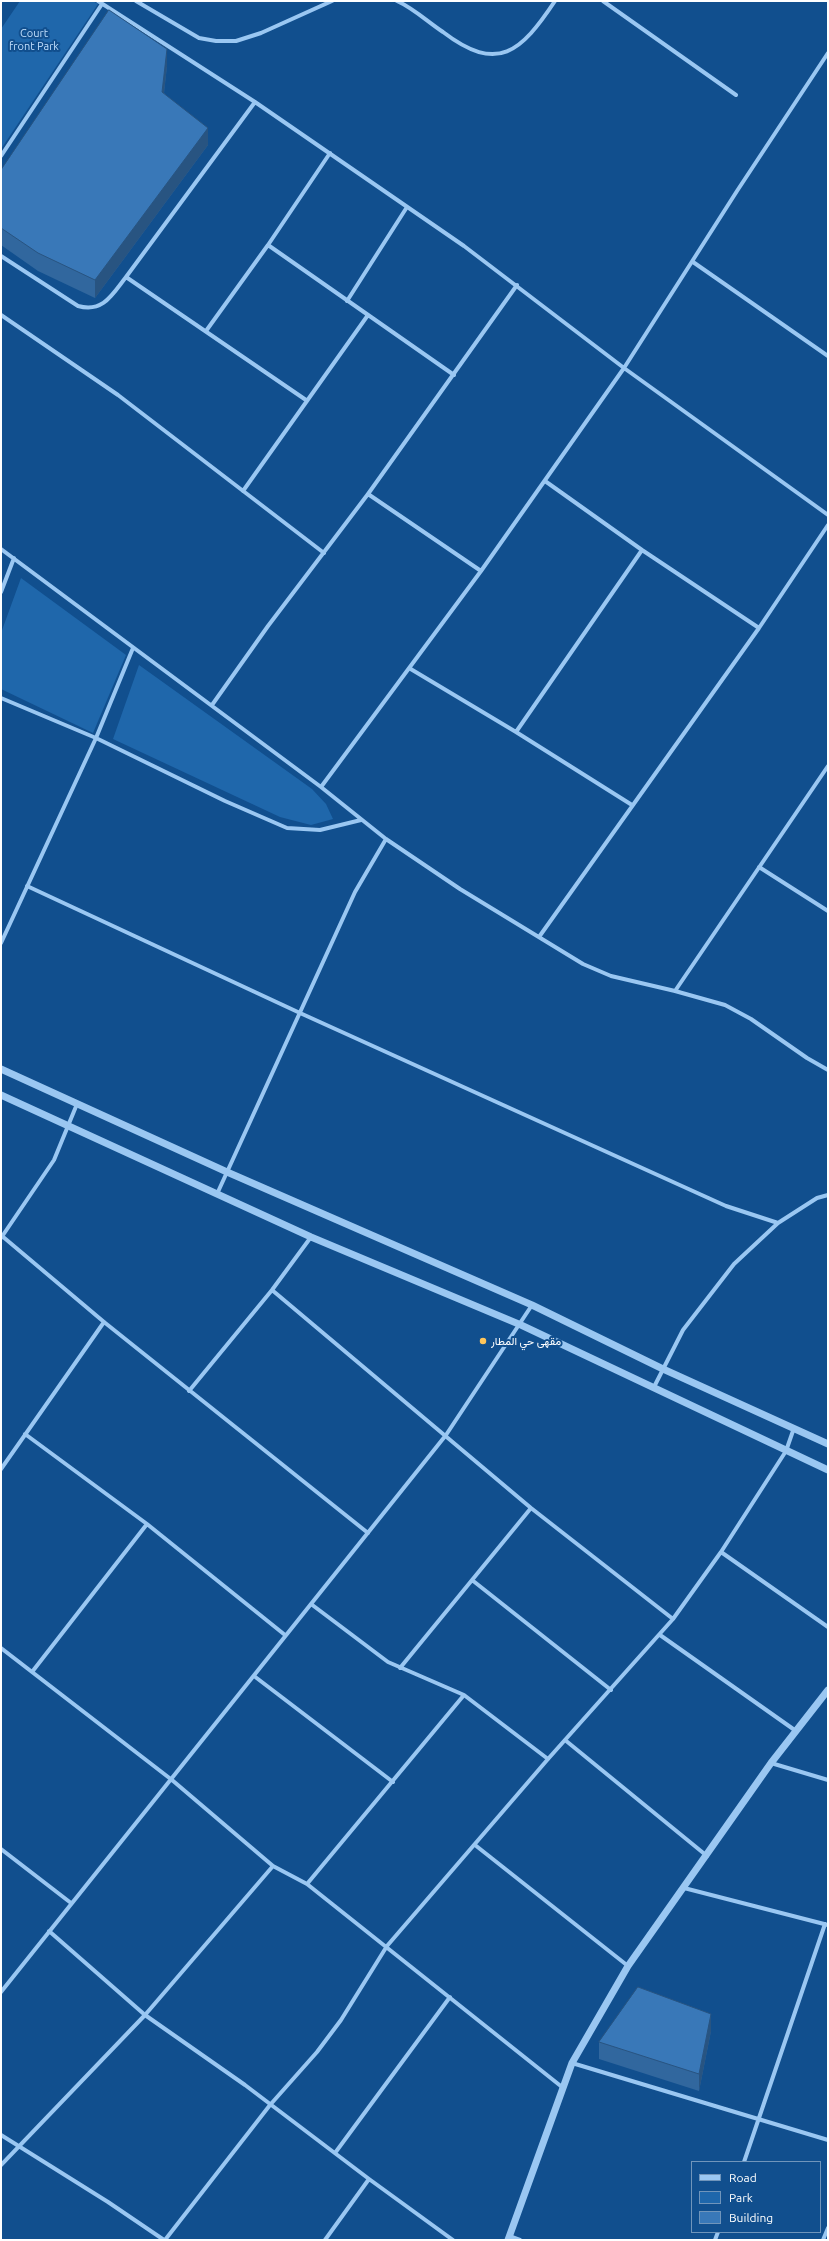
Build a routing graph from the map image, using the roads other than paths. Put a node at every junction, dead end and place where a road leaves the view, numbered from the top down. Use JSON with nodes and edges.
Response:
{"nodes":[{"id":1,"x":136,"y":1,"type":"edge"},
{"id":2,"x":332,"y":1,"type":"edge"},
{"id":3,"x":397,"y":1,"type":"edge"},
{"id":4,"x":555,"y":1,"type":"edge"},
{"id":5,"x":604,"y":1,"type":"edge"},
{"id":6,"x":100,"y":2,"type":"edge"},
{"id":7,"x":828,"y":53,"type":"edge"},
{"id":8,"x":736,"y":95,"type":"dead end"},
{"id":9,"x":255,"y":102,"type":"junction"},
{"id":10,"x":330,"y":153,"type":"junction"},
{"id":11,"x":1,"y":156,"type":"edge"},
{"id":12,"x":407,"y":207,"type":"junction"},
{"id":13,"x":268,"y":244,"type":"junction"},
{"id":14,"x":1,"y":256,"type":"edge"},
{"id":15,"x":693,"y":262,"type":"junction"},
{"id":16,"x":126,"y":277,"type":"junction"},
{"id":17,"x":517,"y":285,"type":"junction"},
{"id":18,"x":348,"y":301,"type":"junction"},
{"id":19,"x":1,"y":315,"type":"edge"},
{"id":20,"x":368,"y":316,"type":"junction"},
{"id":21,"x":206,"y":332,"type":"junction"},
{"id":22,"x":828,"y":356,"type":"edge"},
{"id":23,"x":624,"y":368,"type":"junction"},
{"id":24,"x":454,"y":375,"type":"junction"},
{"id":25,"x":306,"y":400,"type":"junction"},
{"id":26,"x":545,"y":481,"type":"junction"},
{"id":27,"x":243,"y":491,"type":"junction"},
{"id":28,"x":368,"y":494,"type":"junction"},
{"id":29,"x":828,"y":515,"type":"edge"},
{"id":30,"x":828,"y":525,"type":"edge"},
{"id":31,"x":1,"y":549,"type":"edge"},
{"id":32,"x":642,"y":550,"type":"junction"},
{"id":33,"x":324,"y":553,"type":"junction"},
{"id":34,"x":14,"y":558,"type":"junction"},
{"id":35,"x":481,"y":571,"type":"junction"},
{"id":36,"x":1,"y":592,"type":"edge"},
{"id":37,"x":759,"y":628,"type":"junction"},
{"id":38,"x":133,"y":648,"type":"junction"},
{"id":39,"x":409,"y":668,"type":"junction"},
{"id":40,"x":1,"y":698,"type":"edge"},
{"id":41,"x":212,"y":705,"type":"junction"},
{"id":42,"x":516,"y":732,"type":"junction"},
{"id":43,"x":96,"y":738,"type":"junction"},
{"id":44,"x":828,"y":766,"type":"edge"},
{"id":45,"x":321,"y":787,"type":"junction"},
{"id":46,"x":632,"y":805,"type":"junction"},
{"id":47,"x":361,"y":820,"type":"junction"},
{"id":48,"x":386,"y":839,"type":"junction"},
{"id":49,"x":759,"y":867,"type":"junction"},
{"id":50,"x":27,"y":886,"type":"junction"},
{"id":51,"x":828,"y":911,"type":"edge"},
{"id":52,"x":539,"y":937,"type":"junction"},
{"id":53,"x":1,"y":943,"type":"edge"},
{"id":54,"x":675,"y":991,"type":"junction"},
{"id":55,"x":300,"y":1014,"type":"junction"},
{"id":56,"x":1,"y":1069,"type":"edge"},
{"id":57,"x":828,"y":1070,"type":"edge"},
{"id":58,"x":1,"y":1095,"type":"edge"},
{"id":59,"x":77,"y":1104,"type":"junction"},
{"id":60,"x":67,"y":1124,"type":"junction"},
{"id":61,"x":227,"y":1172,"type":"junction"},
{"id":62,"x":217,"y":1194,"type":"junction"},
{"id":63,"x":828,"y":1195,"type":"edge"},
{"id":64,"x":778,"y":1224,"type":"junction"},
{"id":65,"x":2,"y":1237,"type":"edge"},
{"id":66,"x":311,"y":1237,"type":"junction"},
{"id":67,"x":272,"y":1290,"type":"junction"},
{"id":68,"x":532,"y":1306,"type":"junction"},
{"id":69,"x":104,"y":1322,"type":"junction"},
{"id":70,"x":521,"y":1325,"type":"junction"},
{"id":71,"x":663,"y":1368,"type":"junction"},
{"id":72,"x":654,"y":1387,"type":"junction"},
{"id":73,"x":189,"y":1391,"type":"junction"},
{"id":74,"x":794,"y":1428,"type":"junction"},
{"id":75,"x":26,"y":1434,"type":"junction"},
{"id":76,"x":446,"y":1435,"type":"junction"},
{"id":77,"x":828,"y":1444,"type":"edge"},
{"id":78,"x":786,"y":1451,"type":"junction"},
{"id":79,"x":1,"y":1469,"type":"edge"},
{"id":80,"x":828,"y":1470,"type":"edge"},
{"id":81,"x":531,"y":1508,"type":"junction"},
{"id":82,"x":147,"y":1524,"type":"junction"},
{"id":83,"x":368,"y":1533,"type":"junction"},
{"id":84,"x":721,"y":1552,"type":"junction"},
{"id":85,"x":472,"y":1580,"type":"junction"},
{"id":86,"x":311,"y":1604,"type":"junction"},
{"id":87,"x":673,"y":1619,"type":"junction"},
{"id":88,"x":828,"y":1627,"type":"edge"},
{"id":89,"x":285,"y":1635,"type":"junction"},
{"id":90,"x":660,"y":1635,"type":"junction"},
{"id":91,"x":1,"y":1648,"type":"edge"},
{"id":92,"x":400,"y":1668,"type":"junction"},
{"id":93,"x":32,"y":1672,"type":"junction"},
{"id":94,"x":254,"y":1676,"type":"junction"},
{"id":95,"x":611,"y":1690,"type":"junction"},
{"id":96,"x":828,"y":1690,"type":"edge"},
{"id":97,"x":464,"y":1695,"type":"junction"},
{"id":98,"x":796,"y":1731,"type":"junction"},
{"id":99,"x":565,"y":1740,"type":"junction"},
{"id":100,"x":548,"y":1759,"type":"junction"},
{"id":101,"x":771,"y":1763,"type":"junction"},
{"id":102,"x":172,"y":1780,"type":"junction"},
{"id":103,"x":828,"y":1780,"type":"edge"},
{"id":104,"x":392,"y":1782,"type":"junction"},
{"id":105,"x":475,"y":1845,"type":"junction"},
{"id":106,"x":1,"y":1849,"type":"edge"},
{"id":107,"x":707,"y":1856,"type":"junction"},
{"id":108,"x":273,"y":1866,"type":"junction"},
{"id":109,"x":307,"y":1884,"type":"junction"},
{"id":110,"x":684,"y":1888,"type":"junction"},
{"id":111,"x":71,"y":1903,"type":"junction"},
{"id":112,"x":826,"y":1924,"type":"edge"},
{"id":113,"x":49,"y":1931,"type":"junction"},
{"id":114,"x":387,"y":1946,"type":"junction"},
{"id":115,"x":628,"y":1966,"type":"junction"},
{"id":116,"x":1,"y":1992,"type":"edge"},
{"id":117,"x":450,"y":1997,"type":"junction"},
{"id":118,"x":145,"y":2015,"type":"junction"},
{"id":119,"x":572,"y":2063,"type":"junction"},
{"id":120,"x":562,"y":2087,"type":"junction"},
{"id":121,"x":270,"y":2105,"type":"junction"},
{"id":122,"x":760,"y":2119,"type":"junction"},
{"id":123,"x":1,"y":2135,"type":"edge"},
{"id":124,"x":828,"y":2140,"type":"edge"},
{"id":125,"x":18,"y":2146,"type":"junction"},
{"id":126,"x":335,"y":2153,"type":"junction"},
{"id":127,"x":744,"y":2161,"type":"edge"},
{"id":128,"x":1,"y":2165,"type":"edge"},
{"id":129,"x":368,"y":2179,"type":"junction"},
{"id":130,"x":828,"y":2228,"type":"edge"},
{"id":131,"x":509,"y":2238,"type":"edge"},
{"id":132,"x":825,"y":2238,"type":"edge"},
{"id":133,"x":165,"y":2240,"type":"edge"},
{"id":134,"x":325,"y":2240,"type":"edge"},
{"id":135,"x":454,"y":2240,"type":"edge"},
{"id":136,"x":520,"y":2240,"type":"edge"}],
"edges":[{"from":1,"to":2,"type":"street"},
{"from":3,"to":4,"type":"street"},
{"from":5,"to":8,"type":"street"},
{"from":6,"to":9,"type":"street"},
{"from":6,"to":11,"type":"street"},
{"from":7,"to":15,"type":"street"},
{"from":9,"to":10,"type":"street"},
{"from":9,"to":16,"type":"street"},
{"from":10,"to":12,"type":"street"},
{"from":10,"to":13,"type":"street"},
{"from":12,"to":17,"type":"street"},
{"from":12,"to":18,"type":"street"},
{"from":13,"to":18,"type":"street"},
{"from":13,"to":21,"type":"street"},
{"from":14,"to":16,"type":"street"},
{"from":15,"to":22,"type":"street"},
{"from":15,"to":23,"type":"street"},
{"from":16,"to":21,"type":"street"},
{"from":17,"to":23,"type":"street"},
{"from":17,"to":24,"type":"street"},
{"from":18,"to":20,"type":"street"},
{"from":19,"to":27,"type":"street"},
{"from":20,"to":24,"type":"street"},
{"from":20,"to":25,"type":"street"},
{"from":21,"to":25,"type":"street"},
{"from":23,"to":26,"type":"street"},
{"from":23,"to":29,"type":"street"},
{"from":24,"to":28,"type":"street"},
{"from":25,"to":27,"type":"street"},
{"from":26,"to":32,"type":"street"},
{"from":26,"to":35,"type":"street"},
{"from":27,"to":33,"type":"street"},
{"from":28,"to":33,"type":"street"},
{"from":28,"to":35,"type":"street"},
{"from":30,"to":37,"type":"street"},
{"from":31,"to":34,"type":"street"},
{"from":32,"to":37,"type":"street"},
{"from":32,"to":42,"type":"street"},
{"from":33,"to":41,"type":"street"},
{"from":34,"to":36,"type":"street"},
{"from":34,"to":38,"type":"street"},
{"from":35,"to":39,"type":"street"},
{"from":37,"to":46,"type":"street"},
{"from":38,"to":41,"type":"street"},
{"from":38,"to":43,"type":"street"},
{"from":39,"to":42,"type":"street"},
{"from":39,"to":45,"type":"street"},
{"from":40,"to":43,"type":"street"},
{"from":41,"to":45,"type":"street"},
{"from":42,"to":46,"type":"street"},
{"from":43,"to":47,"type":"street"},
{"from":43,"to":50,"type":"street"},
{"from":44,"to":49,"type":"street"},
{"from":45,"to":47,"type":"street"},
{"from":46,"to":52,"type":"street"},
{"from":47,"to":48,"type":"street"},
{"from":48,"to":52,"type":"street"},
{"from":48,"to":55,"type":"street"},
{"from":49,"to":51,"type":"street"},
{"from":49,"to":54,"type":"street"},
{"from":50,"to":53,"type":"street"},
{"from":50,"to":55,"type":"street"},
{"from":52,"to":54,"type":"street"},
{"from":54,"to":57,"type":"street"},
{"from":55,"to":61,"type":"street"},
{"from":55,"to":64,"type":"street"},
{"from":56,"to":59,"type":"street"},
{"from":58,"to":60,"type":"street"},
{"from":59,"to":60,"type":"street"},
{"from":59,"to":61,"type":"street"},
{"from":60,"to":62,"type":"street"},
{"from":60,"to":65,"type":"street"},
{"from":61,"to":62,"type":"street"},
{"from":61,"to":68,"type":"street"},
{"from":62,"to":66,"type":"street"},
{"from":63,"to":64,"type":"street"},
{"from":64,"to":71,"type":"street"},
{"from":65,"to":69,"type":"street"},
{"from":66,"to":67,"type":"street"},
{"from":66,"to":70,"type":"street"},
{"from":67,"to":73,"type":"street"},
{"from":67,"to":76,"type":"street"},
{"from":68,"to":70,"type":"street"},
{"from":68,"to":71,"type":"street"},
{"from":69,"to":73,"type":"street"},
{"from":69,"to":75,"type":"street"},
{"from":70,"to":72,"type":"street"},
{"from":70,"to":76,"type":"street"},
{"from":71,"to":72,"type":"street"},
{"from":71,"to":74,"type":"street"},
{"from":72,"to":78,"type":"street"},
{"from":73,"to":83,"type":"street"},
{"from":74,"to":77,"type":"street"},
{"from":74,"to":78,"type":"street"},
{"from":75,"to":79,"type":"street"},
{"from":75,"to":82,"type":"street"},
{"from":76,"to":81,"type":"street"},
{"from":76,"to":83,"type":"street"},
{"from":78,"to":80,"type":"street"},
{"from":78,"to":84,"type":"street"},
{"from":81,"to":85,"type":"street"},
{"from":81,"to":87,"type":"street"},
{"from":82,"to":89,"type":"street"},
{"from":82,"to":93,"type":"street"},
{"from":83,"to":86,"type":"street"},
{"from":84,"to":87,"type":"street"},
{"from":84,"to":88,"type":"street"},
{"from":85,"to":92,"type":"street"},
{"from":85,"to":95,"type":"street"},
{"from":86,"to":89,"type":"street"},
{"from":86,"to":92,"type":"street"},
{"from":87,"to":90,"type":"street"},
{"from":89,"to":94,"type":"street"},
{"from":90,"to":95,"type":"street"},
{"from":90,"to":98,"type":"street"},
{"from":91,"to":93,"type":"street"},
{"from":92,"to":97,"type":"street"},
{"from":93,"to":102,"type":"street"},
{"from":94,"to":102,"type":"street"},
{"from":94,"to":104,"type":"street"},
{"from":95,"to":99,"type":"street"},
{"from":96,"to":98,"type":"street"},
{"from":97,"to":100,"type":"street"},
{"from":97,"to":104,"type":"street"},
{"from":98,"to":101,"type":"street"},
{"from":99,"to":100,"type":"street"},
{"from":99,"to":107,"type":"street"},
{"from":100,"to":105,"type":"street"},
{"from":101,"to":103,"type":"street"},
{"from":101,"to":107,"type":"street"},
{"from":102,"to":108,"type":"street"},
{"from":102,"to":111,"type":"street"},
{"from":104,"to":109,"type":"street"},
{"from":105,"to":114,"type":"street"},
{"from":105,"to":115,"type":"street"},
{"from":106,"to":111,"type":"street"},
{"from":107,"to":110,"type":"street"},
{"from":108,"to":109,"type":"street"},
{"from":108,"to":118,"type":"street"},
{"from":109,"to":114,"type":"street"},
{"from":110,"to":112,"type":"street"},
{"from":110,"to":115,"type":"street"},
{"from":111,"to":113,"type":"street"},
{"from":112,"to":122,"type":"street"},
{"from":113,"to":116,"type":"street"},
{"from":113,"to":118,"type":"street"},
{"from":114,"to":117,"type":"street"},
{"from":114,"to":121,"type":"street"},
{"from":115,"to":119,"type":"street"},
{"from":117,"to":120,"type":"street"},
{"from":117,"to":126,"type":"street"},
{"from":118,"to":121,"type":"street"},
{"from":118,"to":125,"type":"street"},
{"from":119,"to":120,"type":"street"},
{"from":119,"to":122,"type":"street"},
{"from":120,"to":131,"type":"street"},
{"from":121,"to":126,"type":"street"},
{"from":121,"to":133,"type":"street"},
{"from":122,"to":124,"type":"street"},
{"from":122,"to":127,"type":"street"},
{"from":123,"to":125,"type":"street"},
{"from":125,"to":128,"type":"street"},
{"from":125,"to":133,"type":"street"},
{"from":126,"to":129,"type":"street"},
{"from":129,"to":134,"type":"street"},
{"from":129,"to":135,"type":"street"},
{"from":130,"to":132,"type":"street"},
{"from":131,"to":136,"type":"street"}]}
